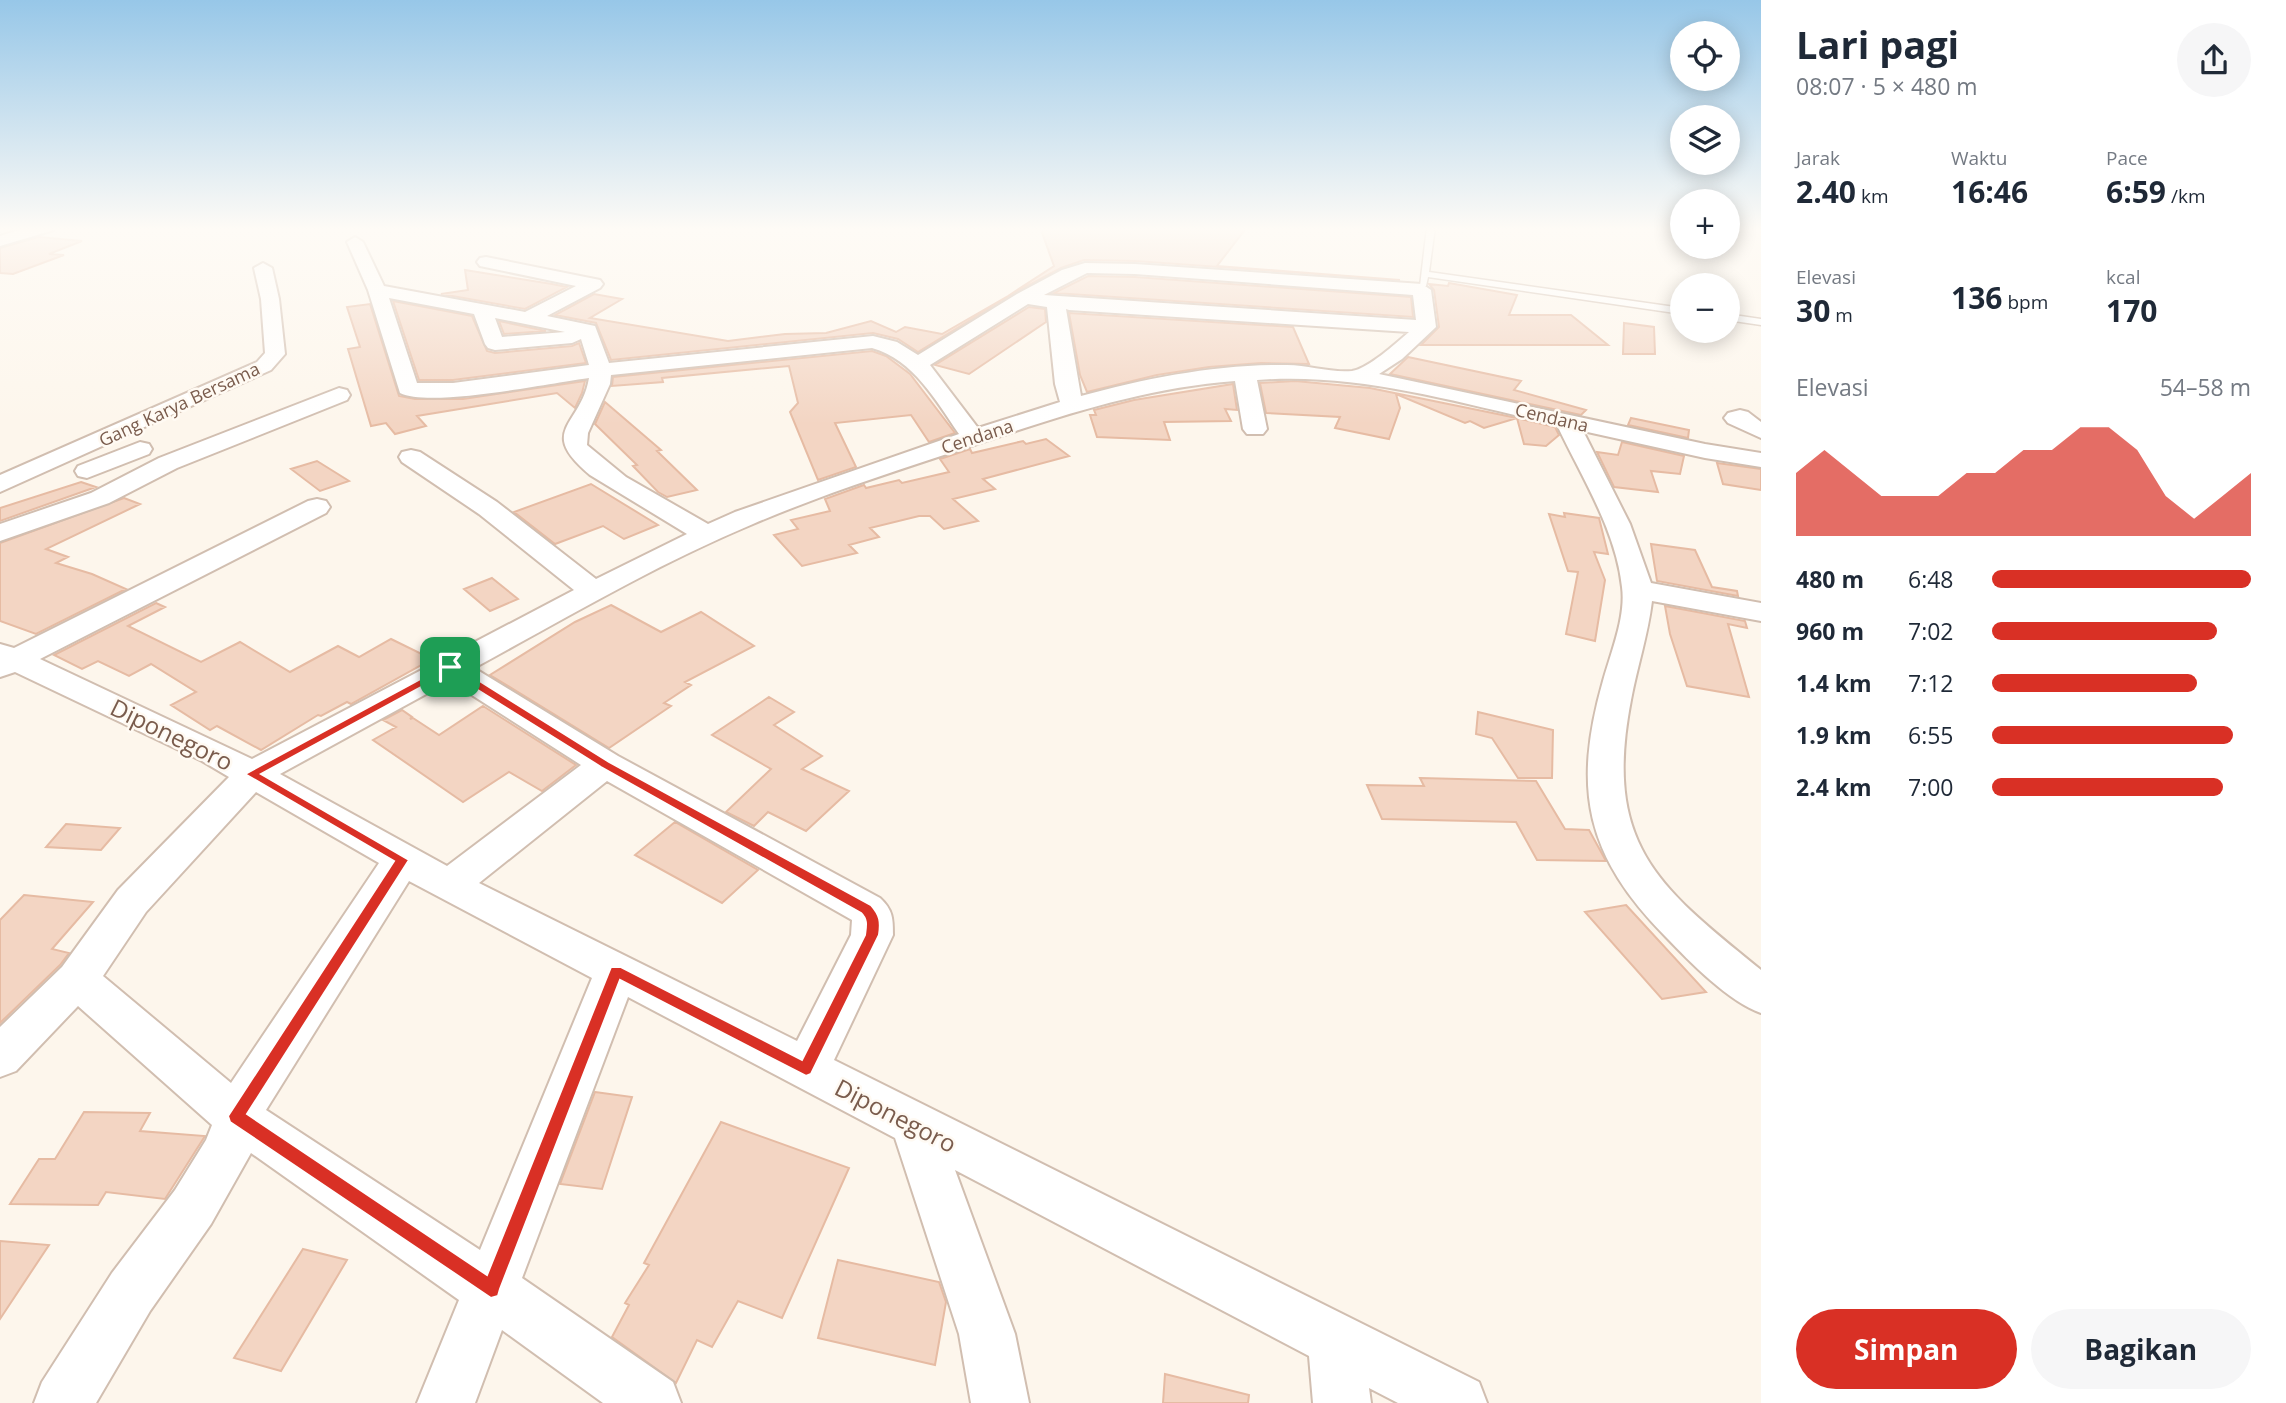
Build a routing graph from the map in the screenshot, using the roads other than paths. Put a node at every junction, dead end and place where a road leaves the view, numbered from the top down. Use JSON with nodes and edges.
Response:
{"nodes":[{"id":1,"x":269,"y":292,"type":"edge"},
{"id":2,"x":378,"y":292,"type":"edge"},
{"id":3,"x":390,"y":292,"type":"edge"},
{"id":4,"x":578,"y":292,"type":"edge"},
{"id":5,"x":1036,"y":292,"type":"edge"},
{"id":6,"x":1424,"y":292,"type":"edge"},
{"id":7,"x":1517,"y":292,"type":"edge"},
{"id":8,"x":1024,"y":299,"type":"junction"},
{"id":9,"x":1056,"y":303,"type":"junction"},
{"id":10,"x":482,"y":310,"type":"junction"},
{"id":11,"x":1670,"y":310,"type":"edge"},
{"id":12,"x":529,"y":318,"type":"junction"},
{"id":13,"x":1740,"y":319,"type":"edge"},
{"id":14,"x":1761,"y":322,"type":"edge"},
{"id":15,"x":1426,"y":327,"type":"junction"},
{"id":16,"x":589,"y":335,"type":"junction"},
{"id":17,"x":918,"y":363,"type":"junction"},
{"id":18,"x":600,"y":370,"type":"junction"},
{"id":19,"x":1245,"y":374,"type":"junction"},
{"id":20,"x":1359,"y":377,"type":"junction"},
{"id":21,"x":339,"y":395,"type":"dead end"},
{"id":22,"x":1072,"y":405,"type":"junction"},
{"id":23,"x":1740,"y":417,"type":"dead end"},
{"id":24,"x":1567,"y":421,"type":"junction"},
{"id":25,"x":1255,"y":429,"type":"dead end"},
{"id":26,"x":1761,"y":431,"type":"edge"},
{"id":27,"x":973,"y":437,"type":"junction"},
{"id":28,"x":140,"y":449,"type":"dead end"},
{"id":29,"x":411,"y":457,"type":"dead end"},
{"id":30,"x":1761,"y":460,"type":"edge"},
{"id":31,"x":0,"y":484,"type":"edge"},
{"id":32,"x":0,"y":506,"type":"edge"},
{"id":33,"x":317,"y":507,"type":"dead end"},
{"id":34,"x":0,"y":533,"type":"edge"},
{"id":35,"x":707,"y":535,"type":"junction"},
{"id":36,"x":1638,"y":590,"type":"junction"},
{"id":37,"x":594,"y":591,"type":"junction"},
{"id":38,"x":1761,"y":612,"type":"edge"},
{"id":39,"x":4,"y":659,"type":"edge"},
{"id":40,"x":450,"y":667,"type":"junction"},
{"id":41,"x":605,"y":764,"type":"junction"},
{"id":42,"x":251,"y":774,"type":"junction"},
{"id":43,"x":402,"y":860,"type":"junction"},
{"id":44,"x":449,"y":885,"type":"junction"},
{"id":45,"x":616,"y":971,"type":"junction"},
{"id":46,"x":77,"y":979,"type":"junction"},
{"id":47,"x":1761,"y":995,"type":"edge"},
{"id":48,"x":0,"y":1057,"type":"edge"},
{"id":49,"x":806,"y":1069,"type":"junction"},
{"id":50,"x":236,"y":1116,"type":"junction"},
{"id":51,"x":915,"y":1125,"type":"junction"},
{"id":52,"x":491,"y":1289,"type":"junction"},
{"id":53,"x":1335,"y":1338,"type":"junction"},
{"id":54,"x":63,"y":1403,"type":"edge"},
{"id":55,"x":446,"y":1403,"type":"edge"},
{"id":56,"x":652,"y":1403,"type":"edge"},
{"id":57,"x":1000,"y":1403,"type":"edge"},
{"id":58,"x":1342,"y":1403,"type":"edge"},
{"id":59,"x":1458,"y":1403,"type":"edge"}],
"edges":[{"from":1,"to":31,"type":"street","name":"Gang Karya Bersama"},
{"from":2,"to":18,"type":"street"},
{"from":3,"to":10,"type":"street"},
{"from":4,"to":12,"type":"street"},
{"from":5,"to":8,"type":"street"},
{"from":6,"to":15,"type":"street"},
{"from":7,"to":11,"type":"lane"},
{"from":8,"to":9,"type":"street"},
{"from":8,"to":17,"type":"street"},
{"from":9,"to":15,"type":"street"},
{"from":9,"to":22,"type":"street"},
{"from":10,"to":12,"type":"street"},
{"from":10,"to":16,"type":"street"},
{"from":12,"to":16,"type":"street"},
{"from":13,"to":14,"type":"lane"},
{"from":15,"to":20,"type":"street"},
{"from":16,"to":18,"type":"street"},
{"from":17,"to":18,"type":"street"},
{"from":17,"to":27,"type":"street"},
{"from":18,"to":35,"type":"street"},
{"from":19,"to":20,"type":"street","name":"Cendana"},
{"from":19,"to":22,"type":"street","name":"Cendana"},
{"from":19,"to":25,"type":"street"},
{"from":20,"to":24,"type":"street","name":"Cendana"},
{"from":21,"to":34,"type":"street"},
{"from":22,"to":27,"type":"street","name":"Cendana"},
{"from":23,"to":26,"type":"street"},
{"from":24,"to":30,"type":"street","name":"Cendana"},
{"from":24,"to":36,"type":"street"},
{"from":27,"to":35,"type":"street","name":"Cendana"},
{"from":28,"to":32,"type":"street"},
{"from":29,"to":37,"type":"street"},
{"from":33,"to":39,"type":"street"},
{"from":35,"to":37,"type":"street","name":"Cendana"},
{"from":36,"to":38,"type":"street"},
{"from":36,"to":47,"type":"street"},
{"from":37,"to":40,"type":"street","name":"Cendana"},
{"from":39,"to":42,"type":"street","name":"Diponegoro"},
{"from":40,"to":41,"type":"street"},
{"from":40,"to":42,"type":"street","name":"Cendana"},
{"from":41,"to":44,"type":"street"},
{"from":41,"to":49,"type":"street"},
{"from":42,"to":43,"type":"street","name":"Diponegoro"},
{"from":42,"to":46,"type":"street","name":"Cendana"},
{"from":43,"to":44,"type":"street","name":"Diponegoro"},
{"from":43,"to":50,"type":"street"},
{"from":44,"to":45,"type":"street","name":"Diponegoro"},
{"from":45,"to":49,"type":"street","name":"Diponegoro"},
{"from":45,"to":52,"type":"street"},
{"from":46,"to":48,"type":"street","name":"Cendana"},
{"from":46,"to":50,"type":"street"},
{"from":49,"to":51,"type":"street","name":"Diponegoro"},
{"from":50,"to":52,"type":"street"},
{"from":50,"to":54,"type":"street"},
{"from":51,"to":53,"type":"street","name":"Diponegoro"},
{"from":51,"to":57,"type":"street"},
{"from":52,"to":55,"type":"street"},
{"from":52,"to":56,"type":"street"},
{"from":53,"to":58,"type":"street"},
{"from":53,"to":59,"type":"street","name":"Diponegoro"}]}
